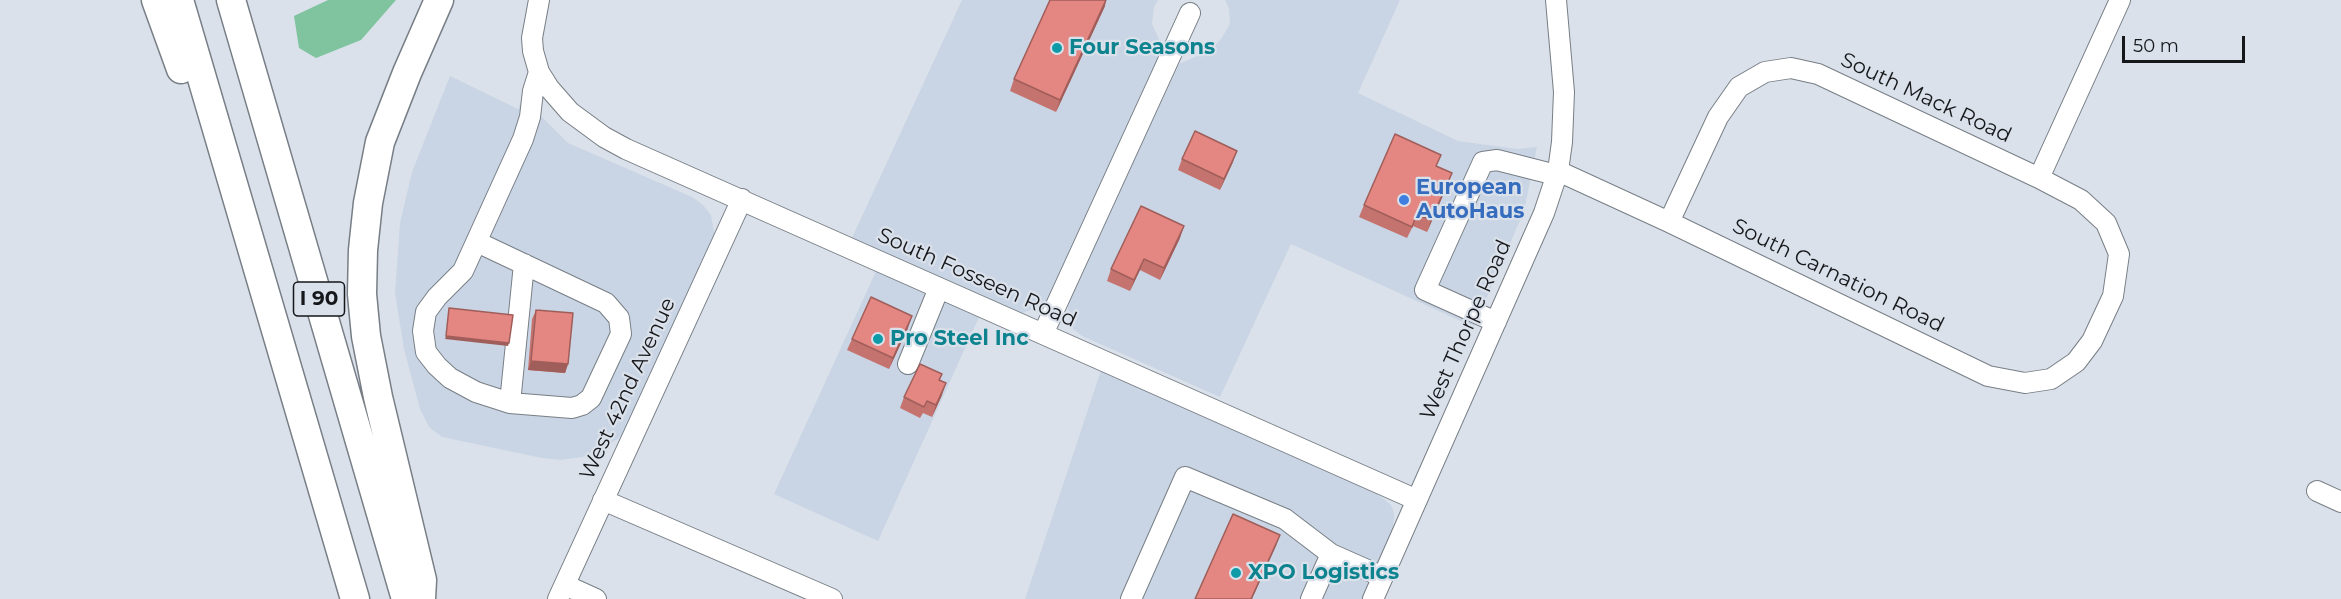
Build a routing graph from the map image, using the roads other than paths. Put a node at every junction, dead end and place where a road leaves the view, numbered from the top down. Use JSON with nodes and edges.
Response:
{"nodes":[{"id":1,"x":156,"y":0,"type":"edge"},
{"id":2,"x":179,"y":0,"type":"edge"},
{"id":3,"x":231,"y":0,"type":"edge"},
{"id":4,"x":439,"y":0,"type":"edge"},
{"id":5,"x":539,"y":0,"type":"edge"},
{"id":6,"x":1556,"y":0,"type":"edge"},
{"id":7,"x":2120,"y":0,"type":"edge"},
{"id":8,"x":1190,"y":13,"type":"dead end"},
{"id":9,"x":539,"y":72,"type":"junction"},
{"id":10,"x":220,"y":142,"type":"junction"},
{"id":11,"x":1557,"y":173,"type":"junction"},
{"id":12,"x":2039,"y":178,"type":"junction"},
{"id":13,"x":742,"y":199,"type":"junction"},
{"id":14,"x":1670,"y":222,"type":"junction"},
{"id":15,"x":477,"y":242,"type":"junction"},
{"id":16,"x":524,"y":264,"type":"junction"},
{"id":17,"x":939,"y":288,"type":"junction"},
{"id":18,"x":1496,"y":322,"type":"junction"},
{"id":19,"x":1043,"y":334,"type":"junction"},
{"id":20,"x":2092,"y":341,"type":"joint"},
{"id":21,"x":908,"y":364,"type":"dead end"},
{"id":22,"x":510,"y":404,"type":"junction"},
{"id":23,"x":2318,"y":491,"type":"dead end"},
{"id":24,"x":603,"y":500,"type":"junction"},
{"id":25,"x":1417,"y":500,"type":"junction"},
{"id":26,"x":2341,"y":502,"type":"edge"},
{"id":27,"x":1331,"y":554,"type":"junction"},
{"id":28,"x":1383,"y":577,"type":"junction"},
{"id":29,"x":561,"y":592,"type":"edge"},
{"id":30,"x":355,"y":599,"type":"edge"},
{"id":31,"x":406,"y":599,"type":"edge"},
{"id":32,"x":421,"y":599,"type":"edge"},
{"id":33,"x":596,"y":599,"type":"edge"},
{"id":34,"x":832,"y":599,"type":"edge"},
{"id":35,"x":1131,"y":599,"type":"edge"},
{"id":36,"x":1311,"y":599,"type":"edge"},
{"id":37,"x":1373,"y":599,"type":"edge"}],
"edges":[{"from":1,"to":10,"type":"highway"},
{"from":2,"to":10,"type":"highway","number":"I 90"},
{"from":3,"to":31,"type":"highway","number":"I 90"},
{"from":4,"to":32,"type":"highway"},
{"from":5,"to":9,"type":"street"},
{"from":6,"to":11,"type":"street","name":"West Thorpe Road"},
{"from":7,"to":12,"type":"street"},
{"from":8,"to":19,"type":"street"},
{"from":9,"to":13,"type":"street","name":"South Fosseen Road"},
{"from":9,"to":15,"type":"street"},
{"from":10,"to":30,"type":"highway","number":"I 90"},
{"from":11,"to":14,"type":"street","name":"South Carnation Road"},
{"from":11,"to":18,"type":"street","name":"West Thorpe Road"},
{"from":11,"to":18,"type":"street","name":"South Carnation Road"},
{"from":12,"to":14,"type":"street","name":"South Mack Road"},
{"from":12,"to":20,"type":"street","name":"South Mack Road"},
{"from":13,"to":17,"type":"street","name":"South Fosseen Road"},
{"from":13,"to":24,"type":"street","name":"West 42nd Avenue"},
{"from":14,"to":20,"type":"street","name":"South Carnation Road"},
{"from":15,"to":16,"type":"street"},
{"from":15,"to":22,"type":"street"},
{"from":16,"to":22,"type":"street"},
{"from":16,"to":22,"type":"street"},
{"from":17,"to":19,"type":"street","name":"South Fosseen Road"},
{"from":17,"to":21,"type":"street"},
{"from":18,"to":25,"type":"street","name":"West Thorpe Road"},
{"from":19,"to":25,"type":"street","name":"South Fosseen Road"},
{"from":23,"to":26,"type":"street"},
{"from":24,"to":29,"type":"street","name":"West 42nd Avenue"},
{"from":24,"to":34,"type":"street"},
{"from":25,"to":28,"type":"street","name":"West Thorpe Road"},
{"from":27,"to":28,"type":"street"},
{"from":27,"to":35,"type":"street"},
{"from":27,"to":36,"type":"street"},
{"from":28,"to":37,"type":"street","name":"West Thorpe Road"},
{"from":29,"to":33,"type":"street"}]}
